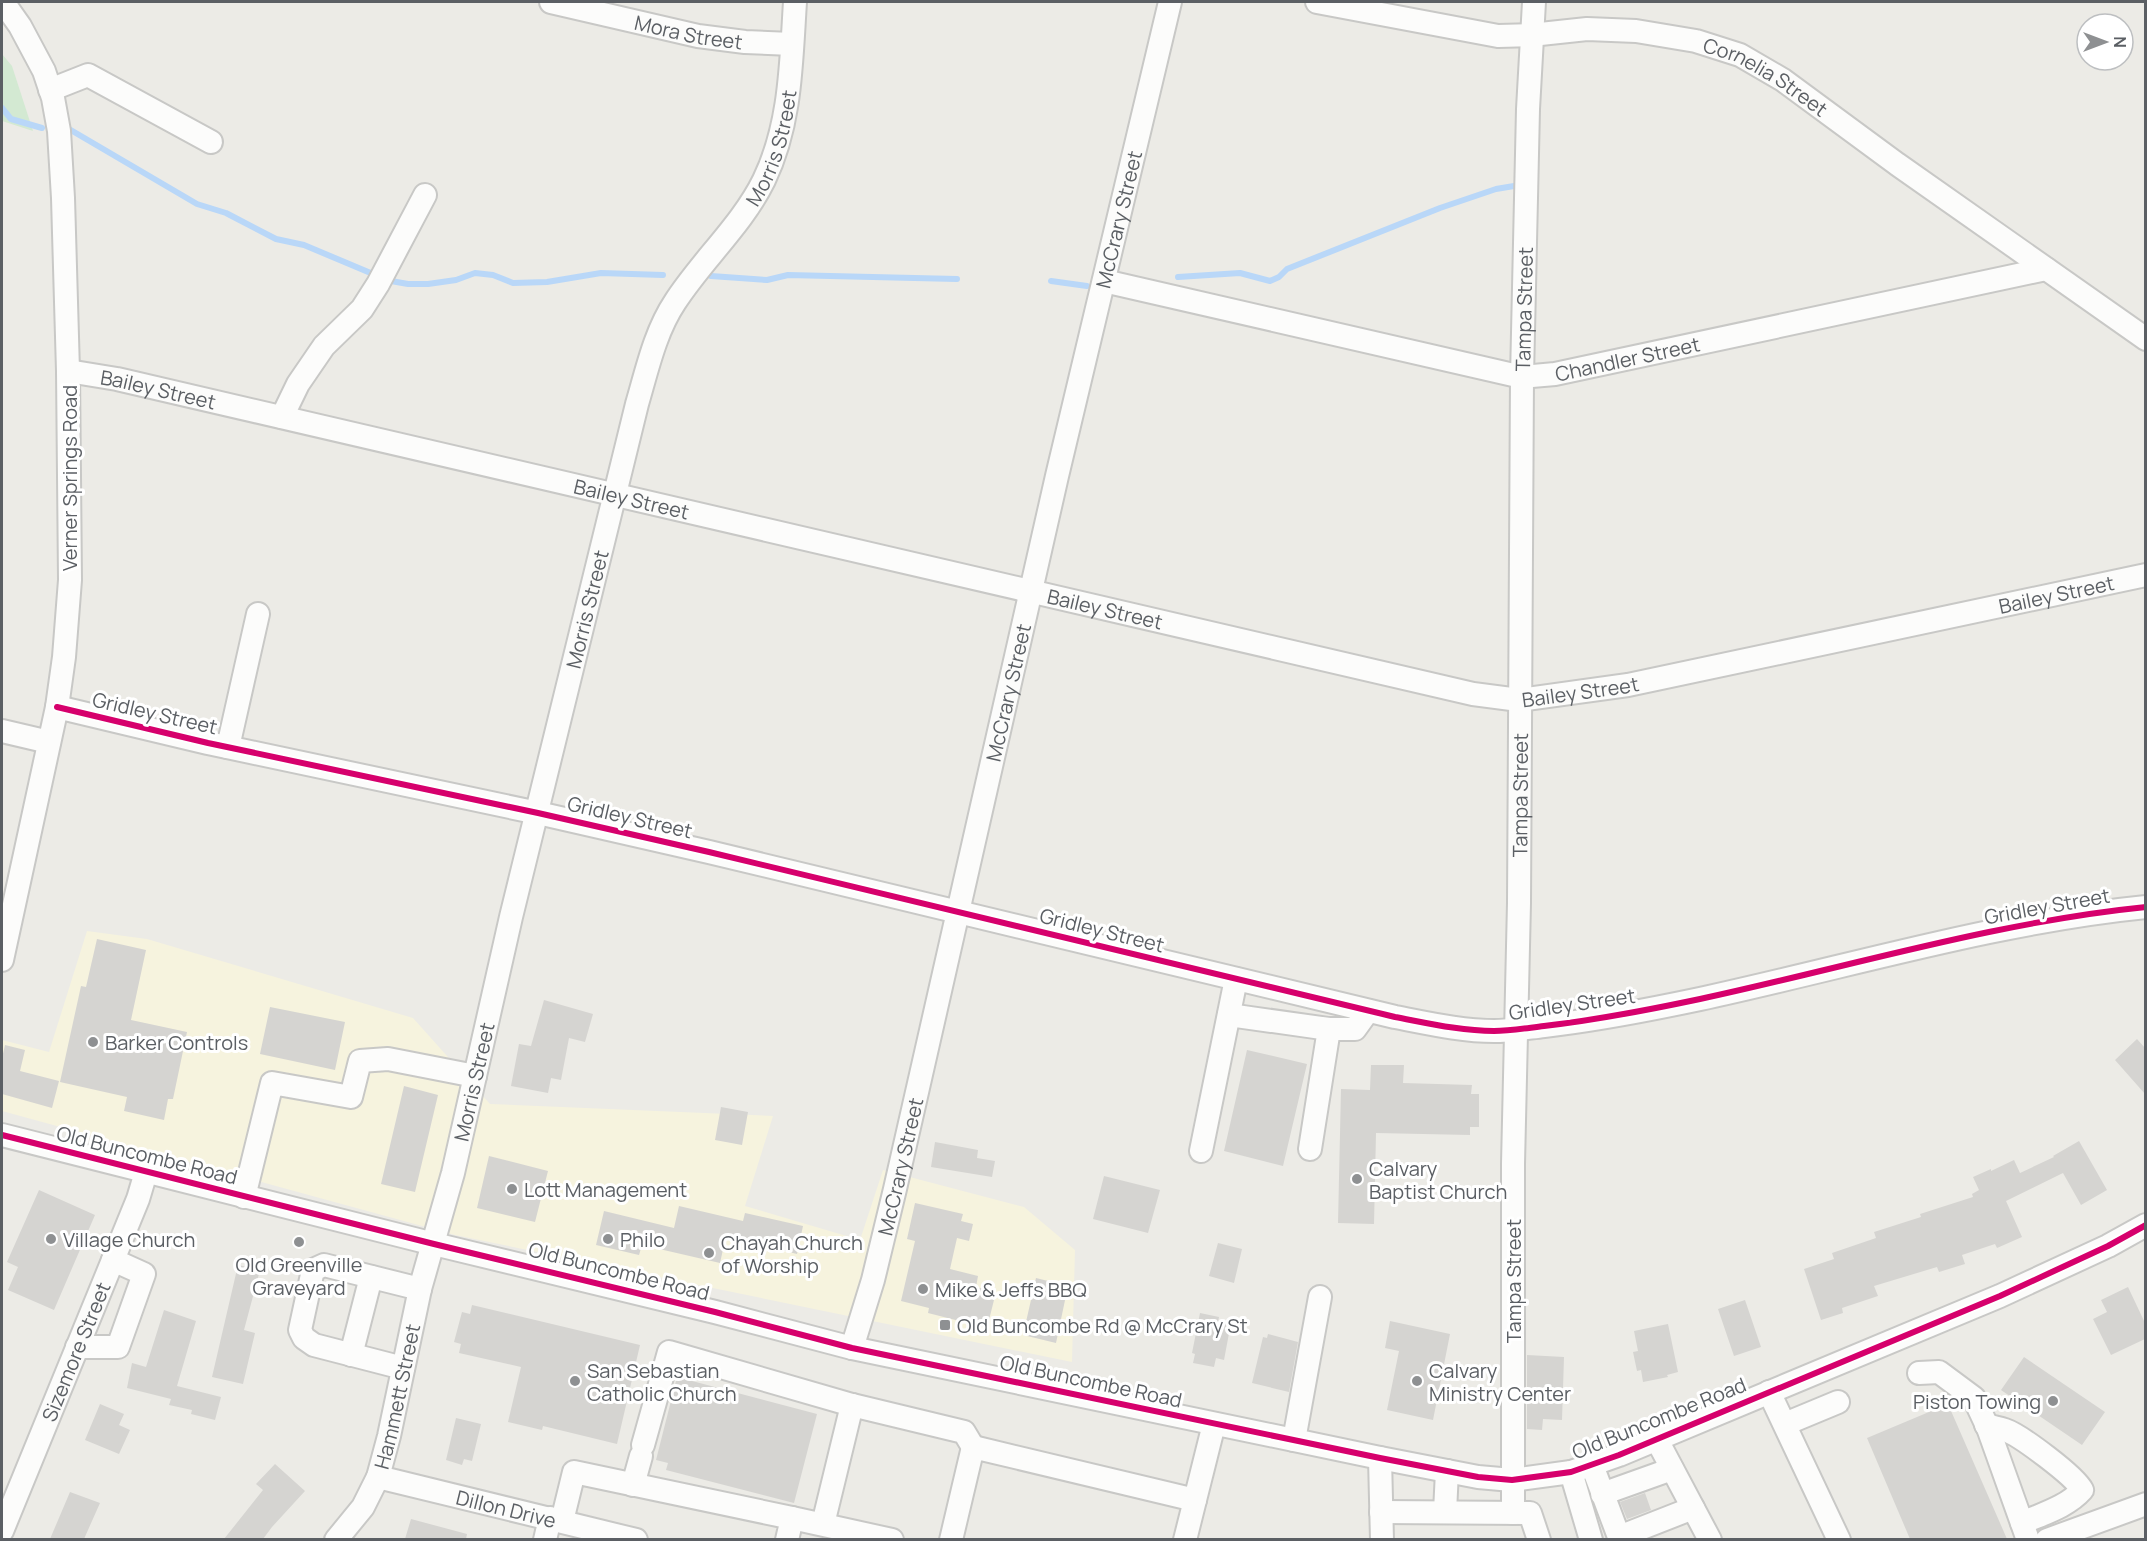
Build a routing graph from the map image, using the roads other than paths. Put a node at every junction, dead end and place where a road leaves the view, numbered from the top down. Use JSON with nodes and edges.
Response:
{"nodes":[{"id":1,"x":3,"y":2,"type":"edge"},
{"id":2,"x":551,"y":2,"type":"edge"},
{"id":3,"x":795,"y":2,"type":"edge"},
{"id":4,"x":1170,"y":2,"type":"edge"},
{"id":5,"x":1317,"y":2,"type":"edge"},
{"id":6,"x":1534,"y":2,"type":"edge"},
{"id":7,"x":1531,"y":35,"type":"junction"},
{"id":8,"x":792,"y":44,"type":"junction"},
{"id":9,"x":50,"y":90,"type":"junction"},
{"id":10,"x":211,"y":142,"type":"dead end"},
{"id":11,"x":425,"y":195,"type":"dead end"},
{"id":12,"x":2046,"y":269,"type":"junction"},
{"id":13,"x":1104,"y":281,"type":"junction"},
{"id":14,"x":2145,"y":339,"type":"edge"},
{"id":15,"x":68,"y":371,"type":"junction"},
{"id":16,"x":1522,"y":377,"type":"junction"},
{"id":17,"x":282,"y":417,"type":"junction"},
{"id":18,"x":616,"y":495,"type":"junction"},
{"id":19,"x":2145,"y":575,"type":"edge"},
{"id":20,"x":1030,"y":591,"type":"junction"},
{"id":21,"x":258,"y":614,"type":"dead end"},
{"id":22,"x":1519,"y":700,"type":"junction"},
{"id":23,"x":57,"y":707,"type":"junction"},
{"id":24,"x":2,"y":731,"type":"edge"},
{"id":25,"x":49,"y":742,"type":"junction"},
{"id":26,"x":228,"y":747,"type":"junction"},
{"id":27,"x":538,"y":813,"type":"junction"},
{"id":28,"x":2145,"y":907,"type":"edge"},
{"id":29,"x":956,"y":913,"type":"junction"},
{"id":30,"x":2,"y":960,"type":"edge"},
{"id":31,"x":1236,"y":979,"type":"junction"},
{"id":32,"x":1303,"y":995,"type":"junction"},
{"id":33,"x":1368,"y":1011,"type":"junction"},
{"id":34,"x":1229,"y":1015,"type":"junction"},
{"id":35,"x":1296,"y":1025,"type":"junction"},
{"id":36,"x":1329,"y":1029,"type":"junction"},
{"id":37,"x":1516,"y":1029,"type":"junction"},
{"id":38,"x":475,"y":1076,"type":"junction"},
{"id":39,"x":2,"y":1135,"type":"edge"},
{"id":40,"x":1310,"y":1149,"type":"dead end"},
{"id":41,"x":1200,"y":1151,"type":"dead end"},
{"id":42,"x":146,"y":1172,"type":"junction"},
{"id":43,"x":244,"y":1197,"type":"junction"},
{"id":44,"x":2145,"y":1225,"type":"edge"},
{"id":45,"x":434,"y":1244,"type":"junction"},
{"id":46,"x":113,"y":1260,"type":"junction"},
{"id":47,"x":371,"y":1277,"type":"junction"},
{"id":48,"x":420,"y":1289,"type":"junction"},
{"id":49,"x":1320,"y":1297,"type":"dead end"},
{"id":50,"x":77,"y":1347,"type":"junction"},
{"id":51,"x":852,"y":1347,"type":"junction"},
{"id":52,"x":351,"y":1355,"type":"junction"},
{"id":53,"x":403,"y":1368,"type":"junction"},
{"id":54,"x":1919,"y":1373,"type":"dead end"},
{"id":55,"x":1769,"y":1392,"type":"junction"},
{"id":56,"x":1838,"y":1402,"type":"dead end"},
{"id":57,"x":852,"y":1405,"type":"junction"},
{"id":58,"x":1214,"y":1424,"type":"junction"},
{"id":59,"x":1785,"y":1424,"type":"junction"},
{"id":60,"x":1986,"y":1425,"type":"junction"},
{"id":61,"x":1294,"y":1440,"type":"junction"},
{"id":62,"x":1657,"y":1440,"type":"junction"},
{"id":63,"x":973,"y":1447,"type":"junction"},
{"id":64,"x":1619,"y":1455,"type":"junction"},
{"id":65,"x":1380,"y":1458,"type":"junction"},
{"id":66,"x":1582,"y":1468,"type":"junction"},
{"id":67,"x":1672,"y":1469,"type":"junction"},
{"id":68,"x":1447,"y":1472,"type":"junction"},
{"id":69,"x":378,"y":1477,"type":"junction"},
{"id":70,"x":1512,"y":1480,"type":"junction"},
{"id":71,"x":1630,"y":1484,"type":"junction"},
{"id":72,"x":633,"y":1485,"type":"junction"},
{"id":73,"x":1602,"y":1494,"type":"junction"},
{"id":74,"x":1195,"y":1500,"type":"junction"},
{"id":75,"x":2145,"y":1504,"type":"edge"},
{"id":76,"x":1693,"y":1508,"type":"junction"},
{"id":77,"x":1382,"y":1512,"type":"junction"},
{"id":78,"x":1445,"y":1512,"type":"junction"},
{"id":79,"x":1513,"y":1513,"type":"junction"},
{"id":80,"x":1611,"y":1516,"type":"junction"},
{"id":81,"x":823,"y":1524,"type":"junction"},
{"id":82,"x":552,"y":1526,"type":"edge"},
{"id":83,"x":789,"y":1529,"type":"edge"},
{"id":84,"x":2,"y":1531,"type":"edge"},
{"id":85,"x":2025,"y":1531,"type":"edge"},
{"id":86,"x":1588,"y":1532,"type":"edge"},
{"id":87,"x":336,"y":1539,"type":"edge"},
{"id":88,"x":636,"y":1539,"type":"edge"},
{"id":89,"x":892,"y":1539,"type":"edge"},
{"id":90,"x":951,"y":1539,"type":"edge"},
{"id":91,"x":1185,"y":1539,"type":"edge"},
{"id":92,"x":1382,"y":1539,"type":"edge"},
{"id":93,"x":1539,"y":1539,"type":"edge"},
{"id":94,"x":1710,"y":1539,"type":"edge"},
{"id":95,"x":1839,"y":1539,"type":"edge"},
{"id":96,"x":2047,"y":1539,"type":"edge"}],
"edges":[{"from":1,"to":9,"type":"street","name":"Verner Springs Road"},
{"from":2,"to":8,"type":"street","name":"Mora Street"},
{"from":3,"to":8,"type":"street","name":"Morris Street"},
{"from":4,"to":13,"type":"street","name":"McCrary Street"},
{"from":5,"to":7,"type":"street","name":"Cornelia Street"},
{"from":6,"to":7,"type":"street","name":"Tampa Street"},
{"from":7,"to":12,"type":"street","name":"Cornelia Street"},
{"from":7,"to":16,"type":"street","name":"Tampa Street"},
{"from":8,"to":18,"type":"street","name":"Morris Street"},
{"from":9,"to":10,"type":"street"},
{"from":9,"to":15,"type":"street","name":"Verner Springs Road"},
{"from":11,"to":17,"type":"street"},
{"from":12,"to":14,"type":"street","name":"Cornelia Street"},
{"from":12,"to":16,"type":"street","name":"Chandler Street"},
{"from":13,"to":16,"type":"street","name":"Chandler Street"},
{"from":13,"to":20,"type":"street","name":"McCrary Street"},
{"from":15,"to":17,"type":"street","name":"Bailey Street"},
{"from":15,"to":23,"type":"street","name":"Verner Springs Road"},
{"from":16,"to":22,"type":"street","name":"Tampa Street"},
{"from":17,"to":18,"type":"street","name":"Bailey Street"},
{"from":18,"to":20,"type":"street","name":"Bailey Street"},
{"from":18,"to":27,"type":"street","name":"Morris Street"},
{"from":19,"to":22,"type":"street","name":"Bailey Street"},
{"from":20,"to":22,"type":"street","name":"Bailey Street"},
{"from":20,"to":29,"type":"street","name":"McCrary Street"},
{"from":21,"to":26,"type":"street"},
{"from":22,"to":37,"type":"street","name":"Tampa Street"},
{"from":23,"to":25,"type":"street","name":"Verner Springs Road"},
{"from":23,"to":26,"type":"street","name":"Gridley Street"},
{"from":24,"to":25,"type":"street"},
{"from":25,"to":30,"type":"street","name":"Verner Springs Road"},
{"from":26,"to":27,"type":"street","name":"Gridley Street"},
{"from":27,"to":29,"type":"street","name":"Gridley Street"},
{"from":27,"to":38,"type":"street","name":"Morris Street"},
{"from":28,"to":37,"type":"street","name":"Gridley Street"},
{"from":29,"to":31,"type":"street","name":"Gridley Street"},
{"from":29,"to":51,"type":"street","name":"McCrary Street"},
{"from":31,"to":32,"type":"street","name":"Gridley Street"},
{"from":31,"to":34,"type":"street"},
{"from":32,"to":33,"type":"street","name":"Gridley Street"},
{"from":32,"to":35,"type":"street"},
{"from":33,"to":36,"type":"street"},
{"from":33,"to":37,"type":"street","name":"Gridley Street"},
{"from":34,"to":35,"type":"street"},
{"from":34,"to":41,"type":"street"},
{"from":35,"to":36,"type":"street"},
{"from":36,"to":40,"type":"street"},
{"from":37,"to":70,"type":"street","name":"Tampa Street"},
{"from":38,"to":43,"type":"street"},
{"from":38,"to":45,"type":"street","name":"Morris Street"},
{"from":39,"to":42,"type":"street","name":"Old Buncombe Road"},
{"from":42,"to":43,"type":"street","name":"Old Buncombe Road"},
{"from":42,"to":46,"type":"street","name":"Sizemore Street"},
{"from":43,"to":45,"type":"street","name":"Old Buncombe Road"},
{"from":44,"to":55,"type":"street","name":"Old Buncombe Road"},
{"from":45,"to":48,"type":"street","name":"Hammett Street"},
{"from":45,"to":51,"type":"street","name":"Old Buncombe Road"},
{"from":46,"to":50,"type":"street","name":"Sizemore Street"},
{"from":46,"to":50,"type":"street"},
{"from":47,"to":48,"type":"street"},
{"from":47,"to":52,"type":"street"},
{"from":47,"to":52,"type":"street"},
{"from":48,"to":53,"type":"street","name":"Hammett Street"},
{"from":49,"to":61,"type":"street"},
{"from":50,"to":84,"type":"street","name":"Sizemore Street"},
{"from":51,"to":58,"type":"street","name":"Old Buncombe Road"},
{"from":52,"to":53,"type":"street"},
{"from":53,"to":69,"type":"street","name":"Hammett Street"},
{"from":54,"to":60,"type":"street"},
{"from":55,"to":59,"type":"street"},
{"from":55,"to":62,"type":"street","name":"Old Buncombe Road"},
{"from":56,"to":59,"type":"street"},
{"from":57,"to":63,"type":"street"},
{"from":57,"to":72,"type":"street"},
{"from":57,"to":81,"type":"street"},
{"from":58,"to":61,"type":"street","name":"Old Buncombe Road"},
{"from":58,"to":74,"type":"street"},
{"from":59,"to":95,"type":"street"},
{"from":60,"to":85,"type":"street"},
{"from":60,"to":85,"type":"street"},
{"from":61,"to":65,"type":"street","name":"Old Buncombe Road"},
{"from":62,"to":64,"type":"street","name":"Old Buncombe Road"},
{"from":62,"to":67,"type":"street"},
{"from":63,"to":74,"type":"street"},
{"from":63,"to":90,"type":"street"},
{"from":64,"to":66,"type":"street","name":"Old Buncombe Road"},
{"from":64,"to":71,"type":"street"},
{"from":65,"to":68,"type":"street","name":"Old Buncombe Road"},
{"from":65,"to":77,"type":"street"},
{"from":66,"to":70,"type":"street","name":"Old Buncombe Road"},
{"from":66,"to":73,"type":"street"},
{"from":66,"to":86,"type":"street"},
{"from":67,"to":71,"type":"street"},
{"from":67,"to":76,"type":"street"},
{"from":68,"to":70,"type":"street","name":"Old Buncombe Road"},
{"from":68,"to":78,"type":"street"},
{"from":69,"to":82,"type":"street","name":"Dillon Drive"},
{"from":69,"to":87,"type":"street","name":"Hammett Street"},
{"from":70,"to":79,"type":"street","name":"Tampa Street"},
{"from":71,"to":73,"type":"street"},
{"from":72,"to":82,"type":"street"},
{"from":72,"to":83,"type":"street"},
{"from":73,"to":80,"type":"street"},
{"from":74,"to":91,"type":"street"},
{"from":75,"to":96,"type":"street"},
{"from":76,"to":80,"type":"street"},
{"from":76,"to":94,"type":"street"},
{"from":77,"to":78,"type":"street"},
{"from":77,"to":92,"type":"street"},
{"from":78,"to":79,"type":"street"},
{"from":79,"to":93,"type":"street"},
{"from":80,"to":86,"type":"street"},
{"from":81,"to":83,"type":"street"},
{"from":81,"to":89,"type":"street"},
{"from":82,"to":88,"type":"street","name":"Dillon Drive"}]}
